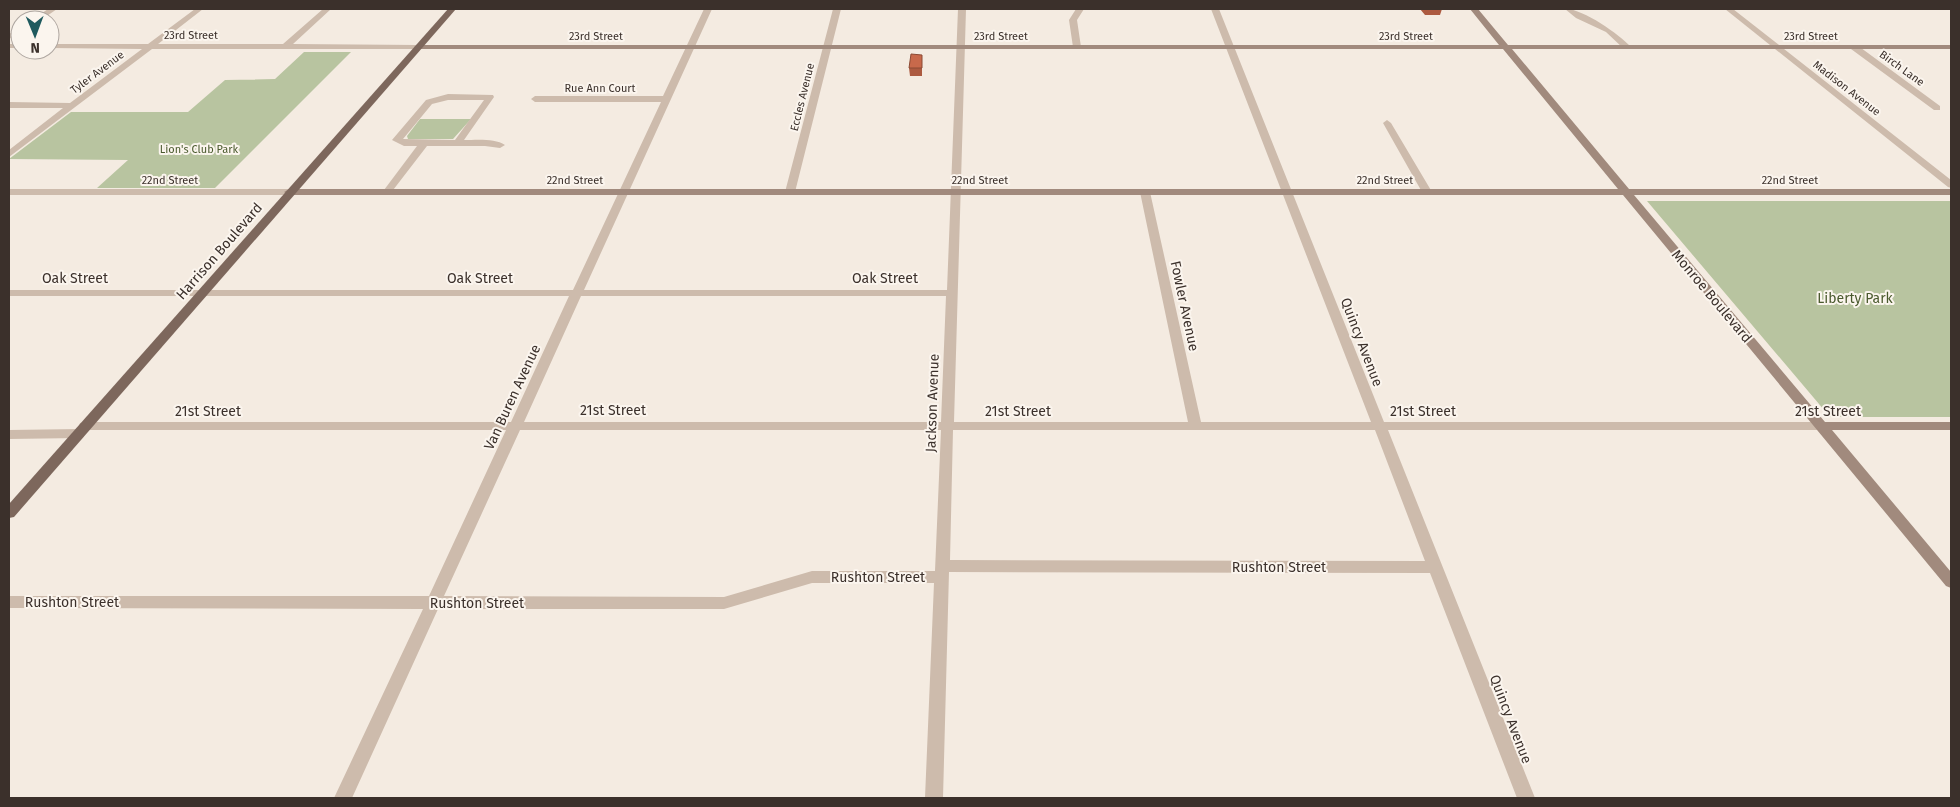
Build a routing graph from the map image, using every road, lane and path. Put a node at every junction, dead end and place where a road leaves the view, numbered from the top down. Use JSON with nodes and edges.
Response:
{"nodes":[{"id":1,"x":199,"y":9,"type":"edge"},
{"id":2,"x":327,"y":9,"type":"edge"},
{"id":3,"x":452,"y":9,"type":"edge"},
{"id":4,"x":708,"y":9,"type":"edge"},
{"id":5,"x":837,"y":9,"type":"edge"},
{"id":6,"x":962,"y":9,"type":"edge"},
{"id":7,"x":1080,"y":9,"type":"edge"},
{"id":8,"x":1215,"y":9,"type":"edge"},
{"id":9,"x":1474,"y":9,"type":"edge"},
{"id":10,"x":1569,"y":9,"type":"edge"},
{"id":11,"x":1729,"y":9,"type":"edge"},
{"id":12,"x":60,"y":46,"type":"edge"},
{"id":13,"x":150,"y":46,"type":"junction"},
{"id":14,"x":285,"y":46,"type":"junction"},
{"id":15,"x":418,"y":47,"type":"junction"},
{"id":16,"x":691,"y":47,"type":"junction"},
{"id":17,"x":826,"y":47,"type":"junction"},
{"id":18,"x":962,"y":47,"type":"junction"},
{"id":19,"x":1077,"y":47,"type":"junction"},
{"id":20,"x":1230,"y":47,"type":"junction"},
{"id":21,"x":1506,"y":47,"type":"junction"},
{"id":22,"x":1628,"y":47,"type":"junction"},
{"id":23,"x":1777,"y":47,"type":"junction"},
{"id":24,"x":1854,"y":47,"type":"junction"},
{"id":25,"x":1951,"y":47,"type":"edge"},
{"id":26,"x":535,"y":99,"type":"dead end"},
{"id":27,"x":666,"y":99,"type":"junction"},
{"id":28,"x":9,"y":106,"type":"edge"},
{"id":29,"x":72,"y":106,"type":"junction"},
{"id":30,"x":1937,"y":108,"type":"dead end"},
{"id":31,"x":1387,"y":123,"type":"dead end"},
{"id":32,"x":425,"y":142,"type":"junction"},
{"id":33,"x":458,"y":142,"type":"junction"},
{"id":34,"x":500,"y":145,"type":"dead end"},
{"id":35,"x":9,"y":154,"type":"edge"},
{"id":36,"x":1951,"y":186,"type":"edge"},
{"id":37,"x":9,"y":192,"type":"edge"},
{"id":38,"x":289,"y":192,"type":"junction"},
{"id":39,"x":387,"y":192,"type":"junction"},
{"id":40,"x":622,"y":192,"type":"junction"},
{"id":41,"x":790,"y":192,"type":"junction"},
{"id":42,"x":1145,"y":192,"type":"junction"},
{"id":43,"x":1287,"y":192,"type":"junction"},
{"id":44,"x":1428,"y":192,"type":"junction"},
{"id":45,"x":1626,"y":192,"type":"junction"},
{"id":46,"x":1951,"y":192,"type":"edge"},
{"id":47,"x":956,"y":193,"type":"junction"},
{"id":48,"x":9,"y":293,"type":"edge"},
{"id":49,"x":202,"y":293,"type":"junction"},
{"id":50,"x":951,"y":293,"type":"junction"},
{"id":51,"x":576,"y":294,"type":"junction"},
{"id":52,"x":515,"y":425,"type":"junction"},
{"id":53,"x":946,"y":426,"type":"junction"},
{"id":54,"x":1380,"y":426,"type":"junction"},
{"id":55,"x":1821,"y":426,"type":"junction"},
{"id":56,"x":1951,"y":426,"type":"edge"},
{"id":57,"x":1196,"y":427,"type":"junction"},
{"id":58,"x":82,"y":429,"type":"junction"},
{"id":59,"x":9,"y":434,"type":"edge"},
{"id":60,"x":9,"y":513,"type":"edge"},
{"id":61,"x":1435,"y":568,"type":"junction"},
{"id":62,"x":942,"y":571,"type":"junction"},
{"id":63,"x":1951,"y":582,"type":"edge"},
{"id":64,"x":9,"y":602,"type":"edge"},
{"id":65,"x":434,"y":603,"type":"junction"},
{"id":66,"x":343,"y":798,"type":"edge"},
{"id":67,"x":934,"y":798,"type":"edge"},
{"id":68,"x":1526,"y":798,"type":"edge"}],
"edges":[{"from":1,"to":13,"type":"street","name":"Tyler Avenue"},
{"from":2,"to":14,"type":"street"},
{"from":3,"to":15,"type":"main road","name":"Harrison Boulevard"},
{"from":4,"to":16,"type":"street","name":"Van Buren Avenue"},
{"from":5,"to":17,"type":"street","name":"Eccles Avenue"},
{"from":6,"to":18,"type":"street","name":"Jackson Avenue"},
{"from":7,"to":19,"type":"street"},
{"from":8,"to":20,"type":"street","name":"Quincy Avenue"},
{"from":9,"to":21,"type":"street","name":"Monroe Boulevard"},
{"from":10,"to":22,"type":"street"},
{"from":11,"to":23,"type":"street","name":"Madison Avenue"},
{"from":12,"to":13,"type":"street","name":"23rd Street"},
{"from":13,"to":14,"type":"street","name":"23rd Street"},
{"from":13,"to":29,"type":"street","name":"Tyler Avenue"},
{"from":14,"to":15,"type":"street","name":"23rd Street"},
{"from":15,"to":16,"type":"street","name":"23rd Street"},
{"from":15,"to":38,"type":"main road","name":"Harrison Boulevard"},
{"from":16,"to":17,"type":"street","name":"23rd Street"},
{"from":16,"to":27,"type":"street","name":"Van Buren Avenue"},
{"from":17,"to":18,"type":"street","name":"23rd Street"},
{"from":17,"to":41,"type":"street","name":"Eccles Avenue"},
{"from":18,"to":19,"type":"street","name":"23rd Street"},
{"from":18,"to":47,"type":"street","name":"Jackson Avenue"},
{"from":19,"to":20,"type":"street","name":"23rd Street"},
{"from":20,"to":21,"type":"street","name":"23rd Street"},
{"from":20,"to":43,"type":"street","name":"Quincy Avenue"},
{"from":21,"to":22,"type":"street","name":"23rd Street"},
{"from":21,"to":45,"type":"street","name":"Monroe Boulevard"},
{"from":22,"to":23,"type":"street","name":"23rd Street"},
{"from":23,"to":24,"type":"street","name":"23rd Street"},
{"from":23,"to":36,"type":"street","name":"Madison Avenue"},
{"from":24,"to":25,"type":"street","name":"23rd Street"},
{"from":24,"to":30,"type":"street","name":"Birch Lane"},
{"from":26,"to":27,"type":"street","name":"Rue Ann Court"},
{"from":27,"to":40,"type":"street","name":"Van Buren Avenue"},
{"from":28,"to":29,"type":"street"},
{"from":29,"to":35,"type":"street","name":"Tyler Avenue"},
{"from":31,"to":44,"type":"street"},
{"from":32,"to":33,"type":"street"},
{"from":32,"to":33,"type":"street"},
{"from":32,"to":39,"type":"street"},
{"from":33,"to":34,"type":"street"},
{"from":37,"to":38,"type":"street","name":"22nd Street"},
{"from":38,"to":39,"type":"street","name":"22nd Street"},
{"from":38,"to":49,"type":"main road","name":"Harrison Boulevard"},
{"from":39,"to":40,"type":"street","name":"22nd Street"},
{"from":40,"to":41,"type":"street","name":"22nd Street"},
{"from":40,"to":51,"type":"street","name":"Van Buren Avenue"},
{"from":41,"to":47,"type":"street","name":"22nd Street"},
{"from":42,"to":43,"type":"street","name":"22nd Street"},
{"from":42,"to":47,"type":"street","name":"22nd Street"},
{"from":42,"to":57,"type":"street","name":"Fowler Avenue"},
{"from":43,"to":44,"type":"street","name":"22nd Street"},
{"from":43,"to":54,"type":"street","name":"Quincy Avenue"},
{"from":44,"to":45,"type":"street","name":"22nd Street"},
{"from":45,"to":46,"type":"street","name":"22nd Street"},
{"from":45,"to":55,"type":"street","name":"Monroe Boulevard"},
{"from":47,"to":50,"type":"street","name":"Jackson Avenue"},
{"from":48,"to":49,"type":"street","name":"Oak Street"},
{"from":49,"to":51,"type":"street","name":"Oak Street"},
{"from":49,"to":58,"type":"main road","name":"Harrison Boulevard"},
{"from":50,"to":51,"type":"street","name":"Oak Street"},
{"from":50,"to":53,"type":"street","name":"Jackson Avenue"},
{"from":51,"to":52,"type":"street","name":"Van Buren Avenue"},
{"from":52,"to":53,"type":"street","name":"21st Street"},
{"from":52,"to":58,"type":"street","name":"21st Street"},
{"from":52,"to":65,"type":"street","name":"Van Buren Avenue"},
{"from":53,"to":57,"type":"street","name":"21st Street"},
{"from":53,"to":62,"type":"street","name":"Jackson Avenue"},
{"from":54,"to":55,"type":"street","name":"21st Street"},
{"from":54,"to":57,"type":"street","name":"21st Street"},
{"from":54,"to":61,"type":"street","name":"Quincy Avenue"},
{"from":55,"to":56,"type":"street","name":"21st Street"},
{"from":55,"to":63,"type":"street","name":"Monroe Boulevard"},
{"from":58,"to":59,"type":"street","name":"21st Street"},
{"from":58,"to":60,"type":"main road","name":"Harrison Boulevard"},
{"from":61,"to":62,"type":"street","name":"Rushton Street"},
{"from":61,"to":68,"type":"street","name":"Quincy Avenue"},
{"from":62,"to":65,"type":"street","name":"Rushton Street"},
{"from":62,"to":67,"type":"street","name":"Jackson Avenue"},
{"from":64,"to":65,"type":"street","name":"Rushton Street"},
{"from":65,"to":66,"type":"street","name":"Van Buren Avenue"}]}
